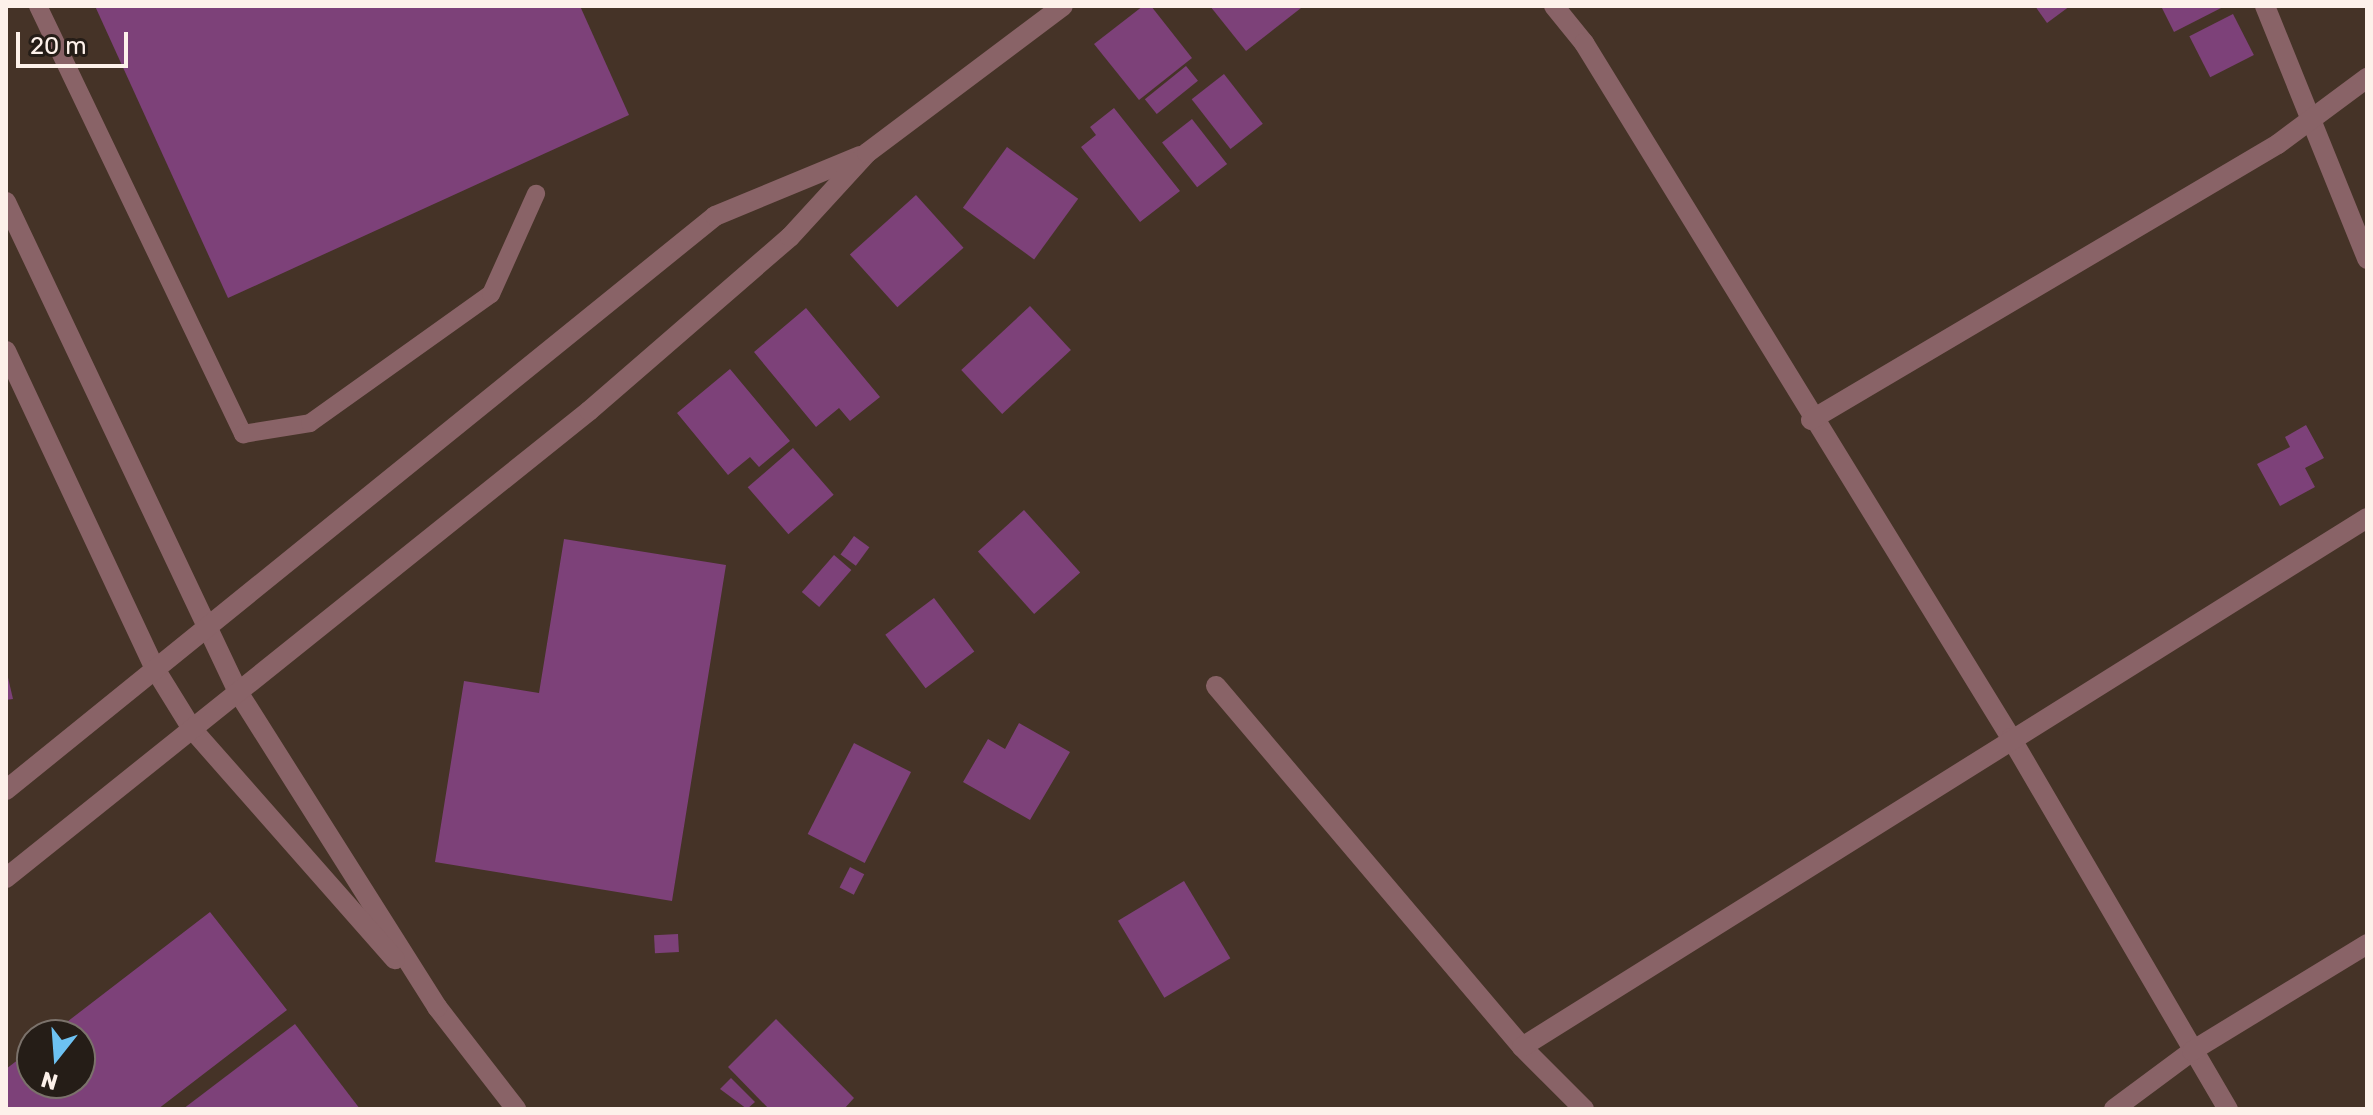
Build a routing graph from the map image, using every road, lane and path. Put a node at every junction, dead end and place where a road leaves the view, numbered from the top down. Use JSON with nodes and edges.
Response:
{"nodes":[{"id":1,"x":38,"y":6,"type":"edge"},
{"id":2,"x":1063,"y":6,"type":"edge"},
{"id":3,"x":1554,"y":6,"type":"edge"},
{"id":4,"x":2265,"y":6,"type":"edge"},
{"id":5,"x":2367,"y":78,"type":"edge"},
{"id":6,"x":2306,"y":123,"type":"junction"},
{"id":7,"x":867,"y":153,"type":"junction"},
{"id":8,"x":536,"y":194,"type":"dead end"},
{"id":9,"x":6,"y":202,"type":"edge"},
{"id":10,"x":2367,"y":259,"type":"edge"},
{"id":11,"x":6,"y":351,"type":"edge"},
{"id":12,"x":1811,"y":420,"type":"junction"},
{"id":13,"x":2367,"y":518,"type":"edge"},
{"id":14,"x":209,"y":625,"type":"junction"},
{"id":15,"x":155,"y":669,"type":"junction"},
{"id":16,"x":1216,"y":686,"type":"dead end"},
{"id":17,"x":238,"y":692,"type":"junction"},
{"id":18,"x":192,"y":729,"type":"junction"},
{"id":19,"x":2011,"y":738,"type":"junction"},
{"id":20,"x":6,"y":790,"type":"edge"},
{"id":21,"x":6,"y":878,"type":"edge"},
{"id":22,"x":2367,"y":944,"type":"edge"},
{"id":23,"x":437,"y":1007,"type":"junction"},
{"id":24,"x":1522,"y":1047,"type":"junction"},
{"id":25,"x":2192,"y":1051,"type":"junction"},
{"id":26,"x":516,"y":1109,"type":"edge"},
{"id":27,"x":1584,"y":1109,"type":"edge"},
{"id":28,"x":2114,"y":1109,"type":"edge"},
{"id":29,"x":2228,"y":1109,"type":"edge"}],
"edges":[{"from":1,"to":8,"type":"lane"},
{"from":2,"to":7,"type":"street"},
{"from":3,"to":12,"type":"street"},
{"from":4,"to":6,"type":"street"},
{"from":5,"to":6,"type":"street"},
{"from":6,"to":10,"type":"street"},
{"from":6,"to":12,"type":"street"},
{"from":7,"to":14,"type":"street"},
{"from":7,"to":17,"type":"street"},
{"from":9,"to":14,"type":"street"},
{"from":11,"to":15,"type":"street"},
{"from":12,"to":19,"type":"street"},
{"from":13,"to":19,"type":"street"},
{"from":14,"to":15,"type":"street"},
{"from":14,"to":17,"type":"street"},
{"from":15,"to":18,"type":"street"},
{"from":15,"to":20,"type":"street"},
{"from":16,"to":24,"type":"street"},
{"from":17,"to":18,"type":"street"},
{"from":17,"to":23,"type":"street"},
{"from":18,"to":21,"type":"street"},
{"from":18,"to":23,"type":"street"},
{"from":19,"to":24,"type":"street"},
{"from":19,"to":25,"type":"street"},
{"from":22,"to":25,"type":"street"},
{"from":23,"to":26,"type":"street"},
{"from":24,"to":27,"type":"street"},
{"from":25,"to":28,"type":"street"},
{"from":25,"to":29,"type":"street"}]}
